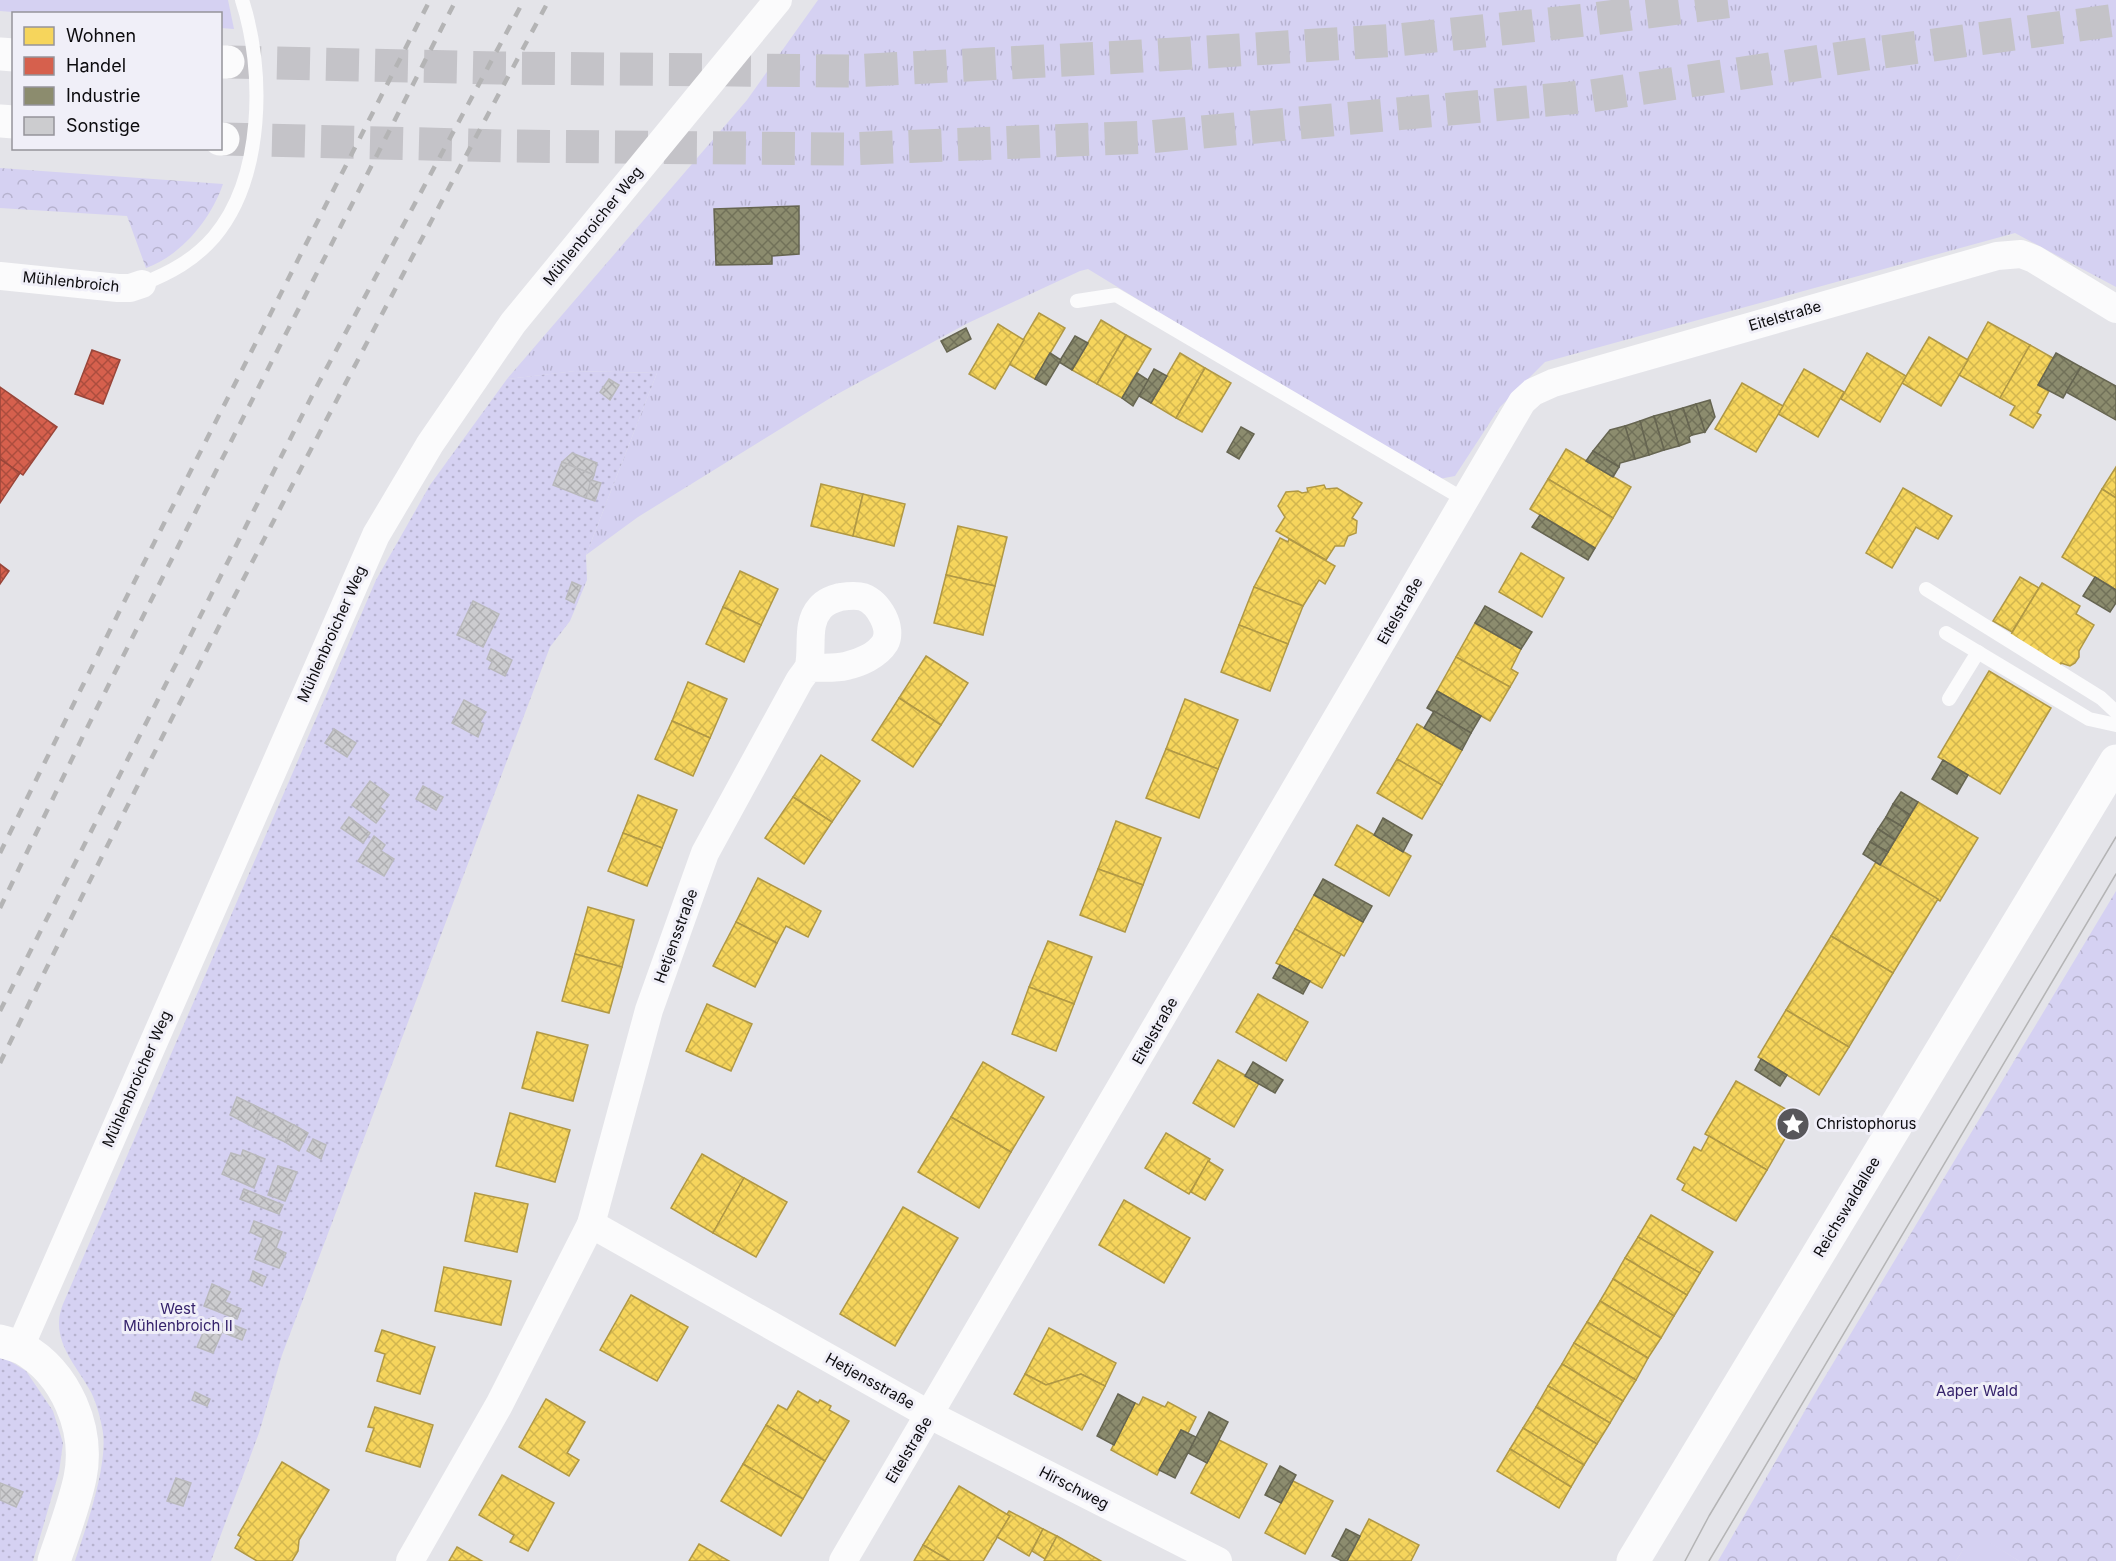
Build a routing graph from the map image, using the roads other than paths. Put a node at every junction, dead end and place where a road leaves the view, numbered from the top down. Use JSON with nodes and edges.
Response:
{"nodes":[{"id":1,"x":242,"y":0,"type":"edge"},
{"id":2,"x":778,"y":0,"type":"edge"},
{"id":3,"x":0,"y":276,"type":"edge"},
{"id":4,"x":142,"y":284,"type":"joint"},
{"id":5,"x":1077,"y":301,"type":"dead end"},
{"id":6,"x":2116,"y":309,"type":"edge"},
{"id":7,"x":1465,"y":500,"type":"junction"},
{"id":8,"x":1926,"y":589,"type":"dead end"},
{"id":9,"x":1946,"y":633,"type":"dead end"},
{"id":10,"x":1978,"y":652,"type":"junction"},
{"id":11,"x":808,"y":668,"type":"dead end"},
{"id":12,"x":1949,"y":699,"type":"dead end"},
{"id":13,"x":2116,"y":712,"type":"edge"},
{"id":14,"x":2116,"y":725,"type":"edge"},
{"id":15,"x":2116,"y":761,"type":"edge"},
{"id":16,"x":591,"y":1224,"type":"junction"},
{"id":17,"x":10,"y":1344,"type":"edge"},
{"id":18,"x":930,"y":1414,"type":"junction"},
{"id":19,"x":54,"y":1561,"type":"edge"},
{"id":20,"x":410,"y":1561,"type":"edge"},
{"id":21,"x":843,"y":1561,"type":"edge"},
{"id":22,"x":1218,"y":1561,"type":"edge"},
{"id":23,"x":1634,"y":1561,"type":"edge"}],
"edges":[{"from":1,"to":4,"type":"lane"},
{"from":2,"to":17,"type":"street","name":"Mühlenbroicher Weg"},
{"from":3,"to":4,"type":"street","name":"Mühlenbroich"},
{"from":5,"to":7,"type":"lane"},
{"from":6,"to":7,"type":"street","name":"Eitelstraße"},
{"from":7,"to":18,"type":"street","name":"Eitelstraße"},
{"from":8,"to":13,"type":"lane"},
{"from":9,"to":10,"type":"lane"},
{"from":10,"to":12,"type":"lane"},
{"from":10,"to":14,"type":"lane"},
{"from":11,"to":16,"type":"street","name":"Hetjensstraße"},
{"from":15,"to":23,"type":"main road","name":"Reichswaldallee"},
{"from":16,"to":18,"type":"street","name":"Hetjensstraße"},
{"from":16,"to":20,"type":"street","name":"Hetjensstraße"},
{"from":17,"to":19,"type":"main road"},
{"from":18,"to":21,"type":"street","name":"Eitelstraße"},
{"from":18,"to":22,"type":"street","name":"Hirschweg"}]}
